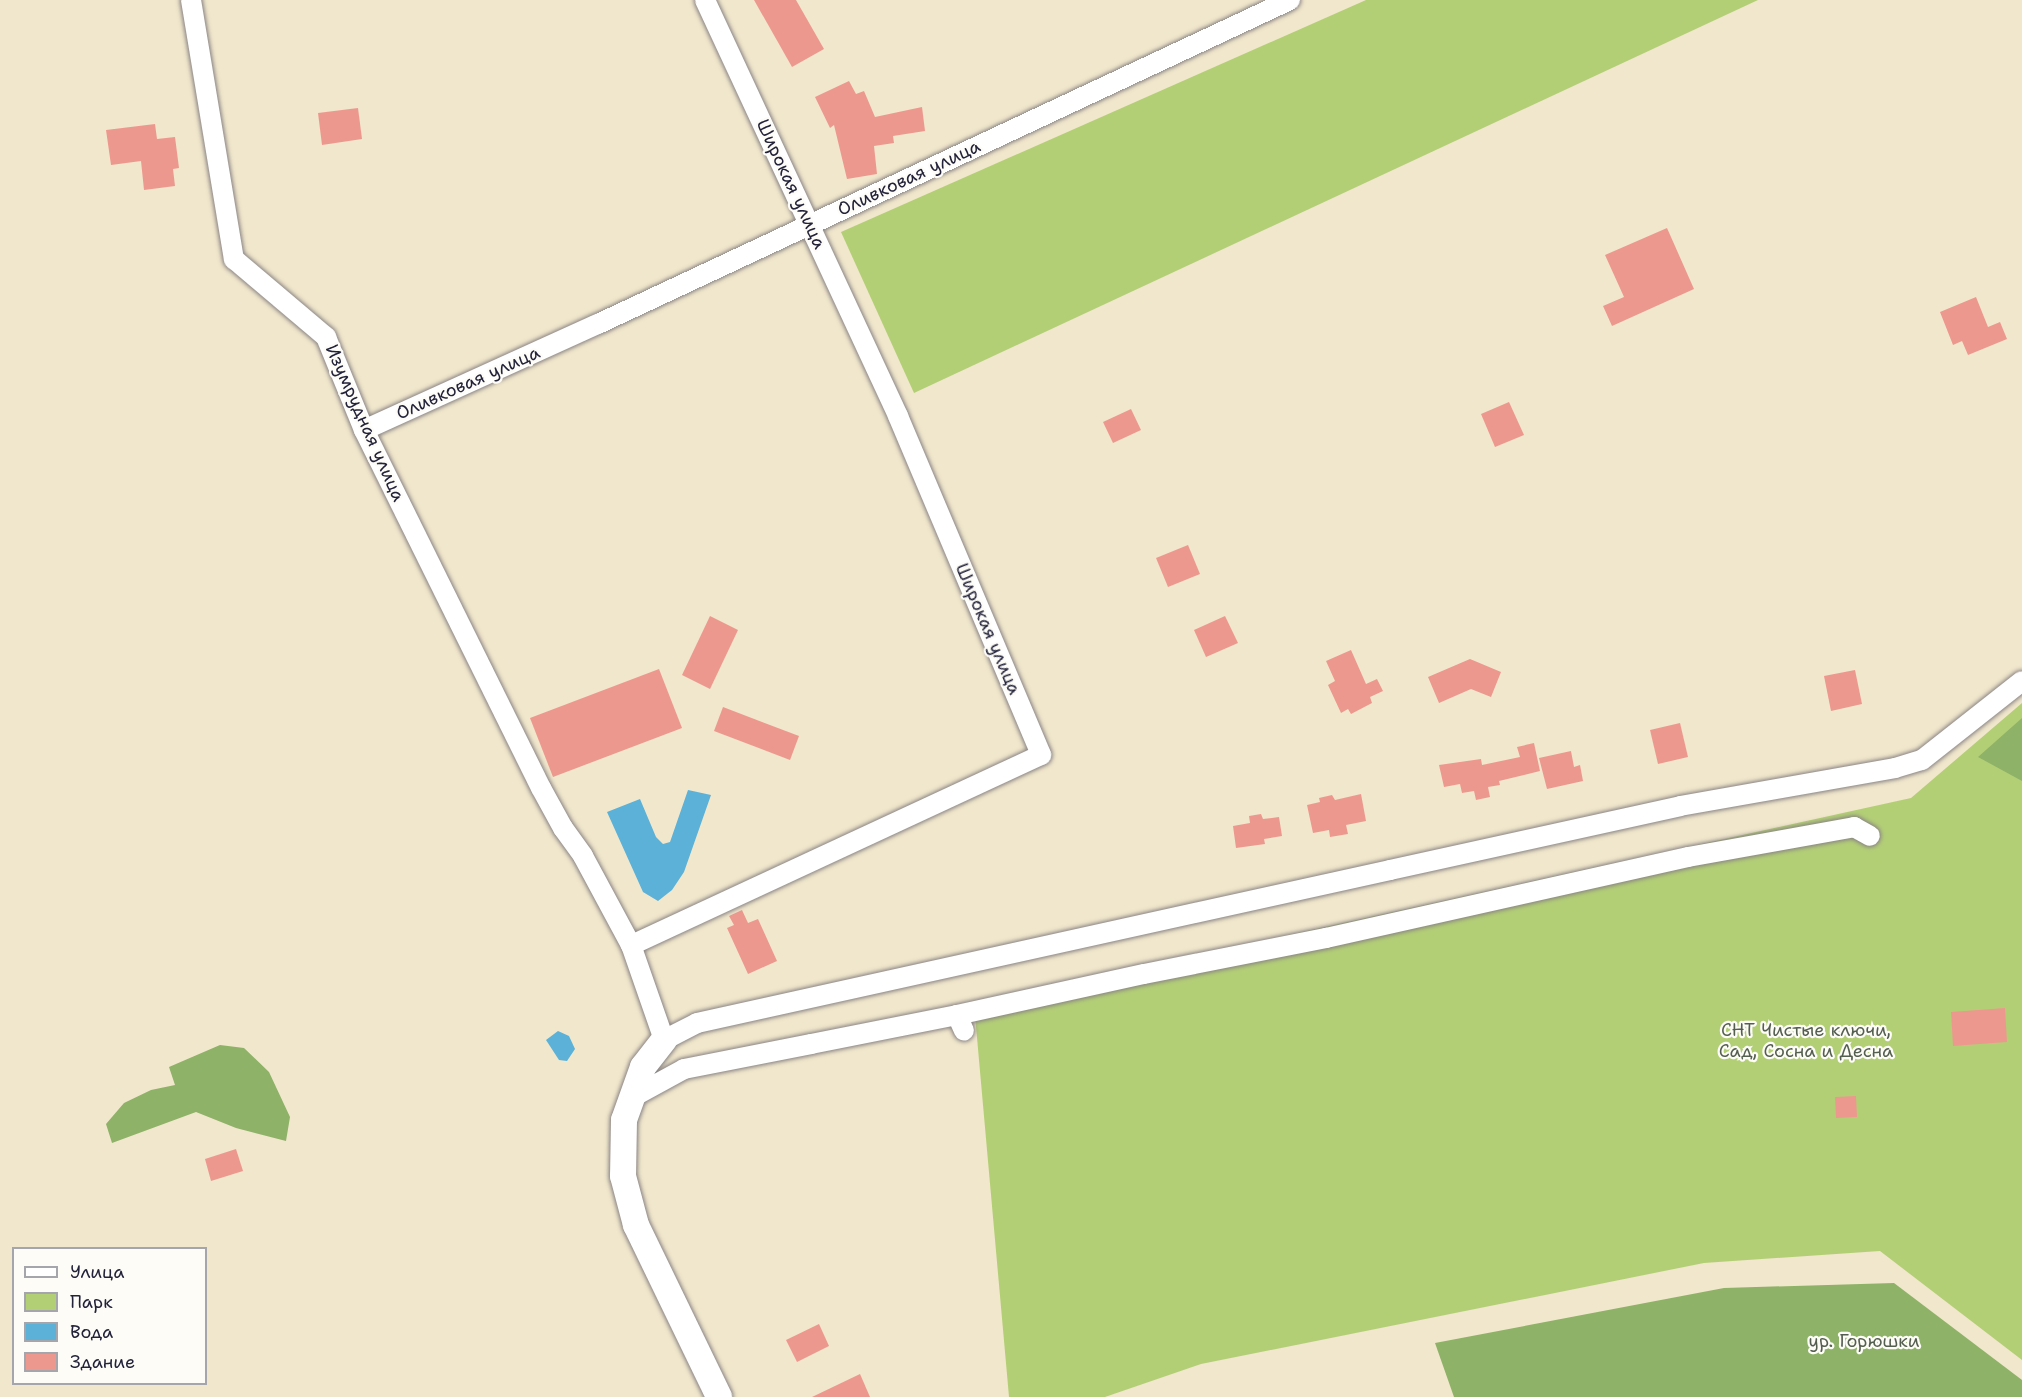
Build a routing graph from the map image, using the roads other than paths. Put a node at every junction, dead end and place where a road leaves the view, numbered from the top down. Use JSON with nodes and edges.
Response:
{"nodes":[{"id":1,"x":192,"y":0,"type":"edge"},
{"id":2,"x":705,"y":0,"type":"edge"},
{"id":3,"x":1290,"y":0,"type":"edge"},
{"id":4,"x":809,"y":224,"type":"junction"},
{"id":5,"x":364,"y":430,"type":"junction"},
{"id":6,"x":2022,"y":681,"type":"edge"},
{"id":7,"x":1870,"y":836,"type":"dead end"},
{"id":8,"x":631,"y":945,"type":"junction"},
{"id":9,"x":664,"y":1040,"type":"junction"},
{"id":10,"x":631,"y":1098,"type":"junction"},
{"id":11,"x":718,"y":1397,"type":"edge"}],
"edges":[{"from":1,"to":5,"type":"street","name":"Изумрудная улица"},
{"from":2,"to":4,"type":"street","name":"Широкая улица"},
{"from":3,"to":4,"type":"street","name":"Оливковая улица"},
{"from":4,"to":5,"type":"street","name":"Оливковая улица"},
{"from":4,"to":8,"type":"street","name":"Широкая улица"},
{"from":5,"to":8,"type":"street","name":"Изумрудная улица"},
{"from":6,"to":9,"type":"street"},
{"from":7,"to":10,"type":"street"},
{"from":8,"to":9,"type":"street"},
{"from":9,"to":10,"type":"street"},
{"from":10,"to":11,"type":"street"}]}
